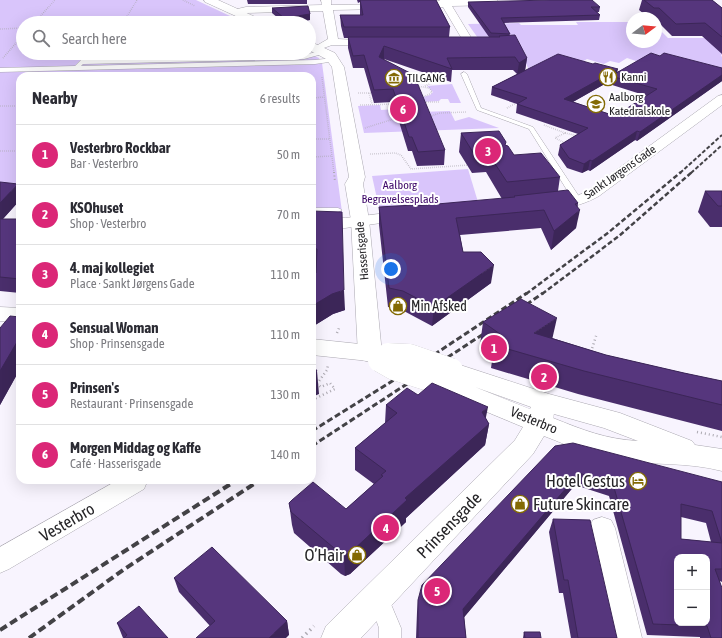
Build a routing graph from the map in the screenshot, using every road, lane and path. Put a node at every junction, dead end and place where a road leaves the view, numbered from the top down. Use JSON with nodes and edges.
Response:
{"nodes":[{"id":1,"x":55,"y":0,"type":"edge"},
{"id":2,"x":137,"y":0,"type":"edge"},
{"id":3,"x":209,"y":0,"type":"edge"},
{"id":4,"x":445,"y":2,"type":"edge"},
{"id":5,"x":506,"y":2,"type":"edge"},
{"id":6,"x":327,"y":4,"type":"edge"},
{"id":7,"x":407,"y":5,"type":"edge"},
{"id":8,"x":391,"y":6,"type":"edge"},
{"id":9,"x":236,"y":12,"type":"junction"},
{"id":10,"x":40,"y":16,"type":"edge"},
{"id":11,"x":127,"y":16,"type":"edge"},
{"id":12,"x":245,"y":16,"type":"edge"},
{"id":13,"x":16,"y":28,"type":"edge"},
{"id":14,"x":0,"y":29,"type":"edge"},
{"id":15,"x":16,"y":43,"type":"edge"},
{"id":16,"x":384,"y":44,"type":"edge"},
{"id":17,"x":454,"y":44,"type":"edge"},
{"id":18,"x":319,"y":54,"type":"edge"},
{"id":19,"x":140,"y":60,"type":"edge"},
{"id":20,"x":224,"y":60,"type":"edge"},
{"id":21,"x":0,"y":61,"type":"edge"},
{"id":22,"x":77,"y":68,"type":"junction"},
{"id":23,"x":97,"y":68,"type":"junction"},
{"id":24,"x":0,"y":70,"type":"edge"},
{"id":25,"x":94,"y":72,"type":"edge"},
{"id":26,"x":464,"y":74,"type":"edge"},
{"id":27,"x":415,"y":86,"type":"junction"},
{"id":28,"x":424,"y":86,"type":"junction"},
{"id":29,"x":399,"y":92,"type":"edge"},
{"id":30,"x":405,"y":92,"type":"junction"},
{"id":31,"x":371,"y":93,"type":"edge"},
{"id":32,"x":324,"y":97,"type":"junction"},
{"id":33,"x":419,"y":97,"type":"junction"},
{"id":34,"x":316,"y":98,"type":"edge"},
{"id":35,"x":395,"y":98,"type":"edge"},
{"id":36,"x":722,"y":99,"type":"edge"},
{"id":37,"x":519,"y":101,"type":"edge"},
{"id":38,"x":439,"y":102,"type":"dead end"},
{"id":39,"x":387,"y":103,"type":"edge"},
{"id":40,"x":372,"y":104,"type":"junction"},
{"id":41,"x":0,"y":106,"type":"edge"},
{"id":42,"x":16,"y":106,"type":"edge"},
{"id":43,"x":502,"y":110,"type":"dead end"},
{"id":44,"x":424,"y":113,"type":"edge"},
{"id":45,"x":490,"y":113,"type":"junction"},
{"id":46,"x":404,"y":117,"type":"edge"},
{"id":47,"x":423,"y":117,"type":"edge"},
{"id":48,"x":426,"y":117,"type":"junction"},
{"id":49,"x":348,"y":130,"type":"junction"},
{"id":50,"x":565,"y":133,"type":"edge"},
{"id":51,"x":580,"y":136,"type":"edge"},
{"id":52,"x":330,"y":139,"type":"junction"},
{"id":53,"x":316,"y":140,"type":"edge"},
{"id":54,"x":556,"y":140,"type":"dead end"},
{"id":55,"x":573,"y":146,"type":"edge"},
{"id":56,"x":0,"y":151,"type":"edge"},
{"id":57,"x":16,"y":151,"type":"edge"},
{"id":58,"x":353,"y":155,"type":"junction"},
{"id":59,"x":332,"y":156,"type":"junction"},
{"id":60,"x":316,"y":157,"type":"edge"},
{"id":61,"x":552,"y":160,"type":"junction"},
{"id":62,"x":544,"y":161,"type":"edge"},
{"id":63,"x":474,"y":165,"type":"edge"},
{"id":64,"x":578,"y":201,"type":"junction"},
{"id":65,"x":534,"y":205,"type":"edge"},
{"id":66,"x":316,"y":210,"type":"edge"},
{"id":67,"x":338,"y":210,"type":"joint"},
{"id":68,"x":421,"y":215,"type":"edge"},
{"id":69,"x":360,"y":220,"type":"junction"},
{"id":70,"x":316,"y":223,"type":"edge"},
{"id":71,"x":596,"y":333,"type":"dead end"},
{"id":72,"x":316,"y":348,"type":"edge"},
{"id":73,"x":379,"y":356,"type":"junction"},
{"id":74,"x":589,"y":359,"type":"edge"},
{"id":75,"x":327,"y":370,"type":"dead end"},
{"id":76,"x":316,"y":398,"type":"edge"},
{"id":77,"x":542,"y":412,"type":"junction"},
{"id":78,"x":713,"y":458,"type":"edge"},
{"id":79,"x":131,"y":484,"type":"edge"},
{"id":80,"x":602,"y":528,"type":"dead end"},
{"id":81,"x":0,"y":561,"type":"edge"},
{"id":82,"x":378,"y":597,"type":"junction"},
{"id":83,"x":338,"y":638,"type":"edge"},
{"id":84,"x":390,"y":638,"type":"edge"},
{"id":85,"x":628,"y":638,"type":"edge"}],
"edges":[{"from":1,"to":10,"type":"path"},
{"from":2,"to":11,"type":"path"},
{"from":3,"to":9,"type":"street"},
{"from":4,"to":5,"type":"street"},
{"from":4,"to":7,"type":"street"},
{"from":4,"to":17,"type":"street"},
{"from":6,"to":8,"type":"street"},
{"from":6,"to":9,"type":"street"},
{"from":6,"to":18,"type":"street"},
{"from":9,"to":12,"type":"street"},
{"from":13,"to":14,"type":"path"},
{"from":15,"to":21,"type":"path"},
{"from":16,"to":18,"type":"street"},
{"from":18,"to":32,"type":"path"},
{"from":18,"to":49,"type":"street","name":"Hasserisgade"},
{"from":19,"to":22,"type":"lane"},
{"from":20,"to":23,"type":"lane"},
{"from":22,"to":23,"type":"lane"},
{"from":22,"to":24,"type":"lane"},
{"from":23,"to":25,"type":"lane"},
{"from":26,"to":45,"type":"lane"},
{"from":27,"to":28,"type":"path"},
{"from":27,"to":28,"type":"path"},
{"from":27,"to":30,"type":"path"},
{"from":28,"to":33,"type":"path"},
{"from":29,"to":30,"type":"path"},
{"from":30,"to":33,"type":"path"},
{"from":31,"to":40,"type":"path"},
{"from":32,"to":34,"type":"path"},
{"from":32,"to":52,"type":"path"},
{"from":33,"to":38,"type":"path"},
{"from":35,"to":40,"type":"path"},
{"from":36,"to":64,"type":"street","name":"Sankt Jørgens Gade"},
{"from":37,"to":43,"type":"path"},
{"from":39,"to":40,"type":"path"},
{"from":41,"to":42,"type":"path"},
{"from":44,"to":48,"type":"path"},
{"from":45,"to":48,"type":"path"},
{"from":45,"to":61,"type":"lane"},
{"from":46,"to":49,"type":"path"},
{"from":47,"to":48,"type":"path"},
{"from":49,"to":58,"type":"street","name":"Hasserisgade"},
{"from":50,"to":51,"type":"path"},
{"from":52,"to":53,"type":"path"},
{"from":52,"to":59,"type":"path"},
{"from":54,"to":55,"type":"path"},
{"from":56,"to":57,"type":"path"},
{"from":58,"to":63,"type":"path"},
{"from":58,"to":69,"type":"street","name":"Hasserisgade"},
{"from":59,"to":60,"type":"path"},
{"from":59,"to":67,"type":"path"},
{"from":61,"to":62,"type":"lane"},
{"from":61,"to":64,"type":"lane"},
{"from":64,"to":65,"type":"street","name":"Sankt Jørgens Gade"},
{"from":66,"to":67,"type":"lane"},
{"from":68,"to":69,"type":"street"},
{"from":69,"to":70,"type":"street"},
{"from":69,"to":73,"type":"street","name":"Hasserisgade"},
{"from":71,"to":74,"type":"path"},
{"from":72,"to":73,"type":"street","name":"Vesterbro"},
{"from":73,"to":77,"type":"street","name":"Vesterbro","bridge":true},
{"from":75,"to":76,"type":"path"},
{"from":77,"to":78,"type":"street","name":"Vesterbro"},
{"from":77,"to":82,"type":"street","name":"Prinsensgade"},
{"from":79,"to":81,"type":"street","name":"Vesterbro"},
{"from":80,"to":85,"type":"street"},
{"from":82,"to":83,"type":"street","name":"Prinsensgade"},
{"from":82,"to":84,"type":"street"}]}
